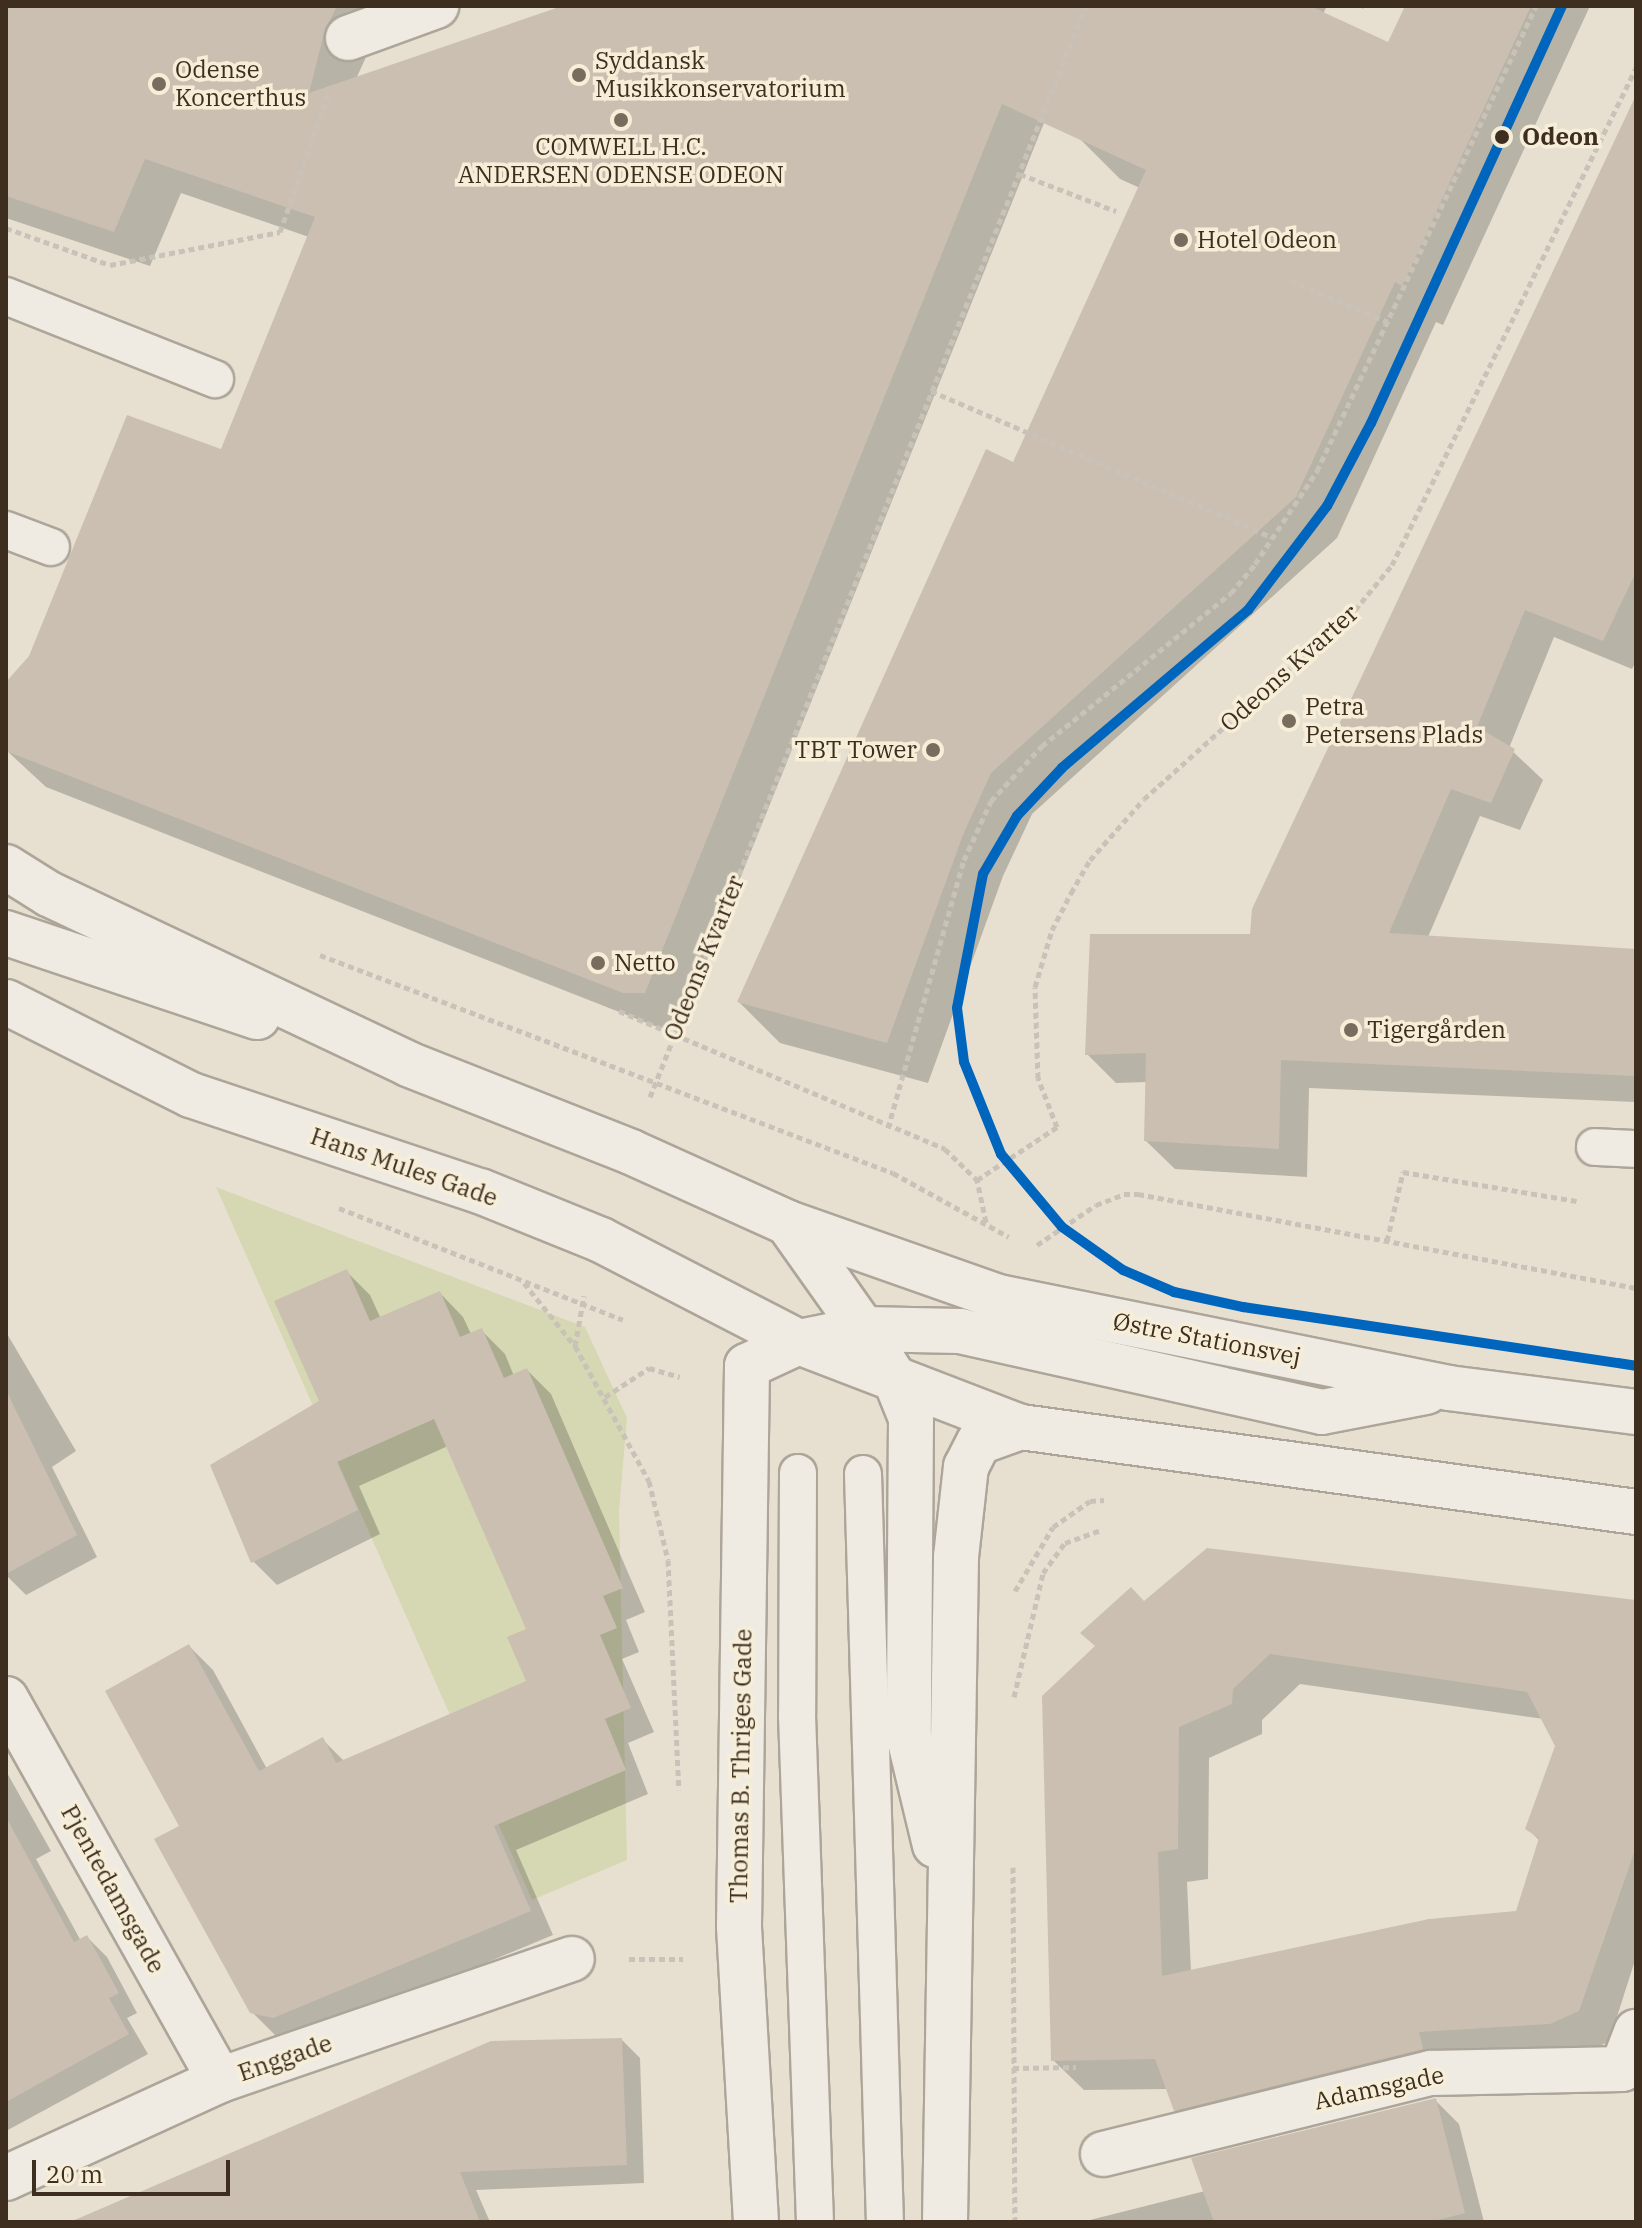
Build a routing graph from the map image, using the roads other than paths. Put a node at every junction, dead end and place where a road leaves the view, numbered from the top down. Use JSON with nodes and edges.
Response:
{"nodes":[{"id":1,"x":436,"y":6,"type":"edge"},
{"id":2,"x":354,"y":22,"type":"edge"},
{"id":3,"x":6,"y":296,"type":"edge"},
{"id":4,"x":215,"y":379,"type":"dead end"},
{"id":5,"x":6,"y":530,"type":"edge"},
{"id":6,"x":51,"y":547,"type":"dead end"},
{"id":7,"x":6,"y":867,"type":"edge"},
{"id":8,"x":6,"y":933,"type":"edge"},
{"id":9,"x":6,"y":1002,"type":"edge"},
{"id":10,"x":408,"y":1064,"type":"junction"},
{"id":11,"x":1595,"y":1147,"type":"road end"},
{"id":12,"x":1636,"y":1149,"type":"edge"},
{"id":13,"x":788,"y":1223,"type":"junction"},
{"id":14,"x":863,"y":1329,"type":"junction"},
{"id":15,"x":799,"y":1342,"type":"junction"},
{"id":16,"x":896,"y":1381,"type":"junction"},
{"id":17,"x":1449,"y":1388,"type":"junction"},
{"id":18,"x":1636,"y":1412,"type":"edge"},
{"id":19,"x":1021,"y":1427,"type":"junction"},
{"id":20,"x":798,"y":1473,"type":"dead end"},
{"id":21,"x":863,"y":1474,"type":"dead end"},
{"id":22,"x":1636,"y":1512,"type":"edge"},
{"id":23,"x":6,"y":1699,"type":"edge"},
{"id":24,"x":949,"y":1904,"type":"junction"},
{"id":25,"x":572,"y":1959,"type":"dead end"},
{"id":26,"x":1636,"y":2032,"type":"edge"},
{"id":27,"x":220,"y":2080,"type":"junction"},
{"id":28,"x":1103,"y":2154,"type":"dead end"},
{"id":29,"x":6,"y":2178,"type":"edge"},
{"id":30,"x":756,"y":2222,"type":"edge"},
{"id":31,"x":815,"y":2222,"type":"edge"},
{"id":32,"x":885,"y":2222,"type":"edge"},
{"id":33,"x":945,"y":2222,"type":"edge"}],
"edges":[{"from":1,"to":2,"type":"street"},
{"from":3,"to":4,"type":"lane"},
{"from":5,"to":6,"type":"lane"},
{"from":7,"to":10,"type":"street"},
{"from":8,"to":10,"type":"street"},
{"from":9,"to":15,"type":"street","name":"Hans Mules Gade"},
{"from":10,"to":13,"type":"street"},
{"from":11,"to":12,"type":"lane"},
{"from":13,"to":14,"type":"street"},
{"from":13,"to":17,"type":"street","name":"Østre Stationsvej"},
{"from":14,"to":15,"type":"street"},
{"from":14,"to":16,"type":"street"},
{"from":14,"to":17,"type":"street"},
{"from":15,"to":16,"type":"street"},
{"from":15,"to":30,"type":"street","name":"Thomas B. Thriges Gade"},
{"from":16,"to":19,"type":"street"},
{"from":16,"to":24,"type":"street"},
{"from":17,"to":18,"type":"street","name":"Østre Stationsvej"},
{"from":19,"to":22,"type":"street"},
{"from":19,"to":24,"type":"street"},
{"from":20,"to":31,"type":"lane"},
{"from":21,"to":32,"type":"lane"},
{"from":23,"to":27,"type":"street","name":"Pjentedamsgade"},
{"from":24,"to":33,"type":"street"},
{"from":25,"to":27,"type":"street","name":"Enggade"},
{"from":26,"to":28,"type":"street","name":"Adamsgade"},
{"from":27,"to":29,"type":"street","name":"Enggade"}]}
